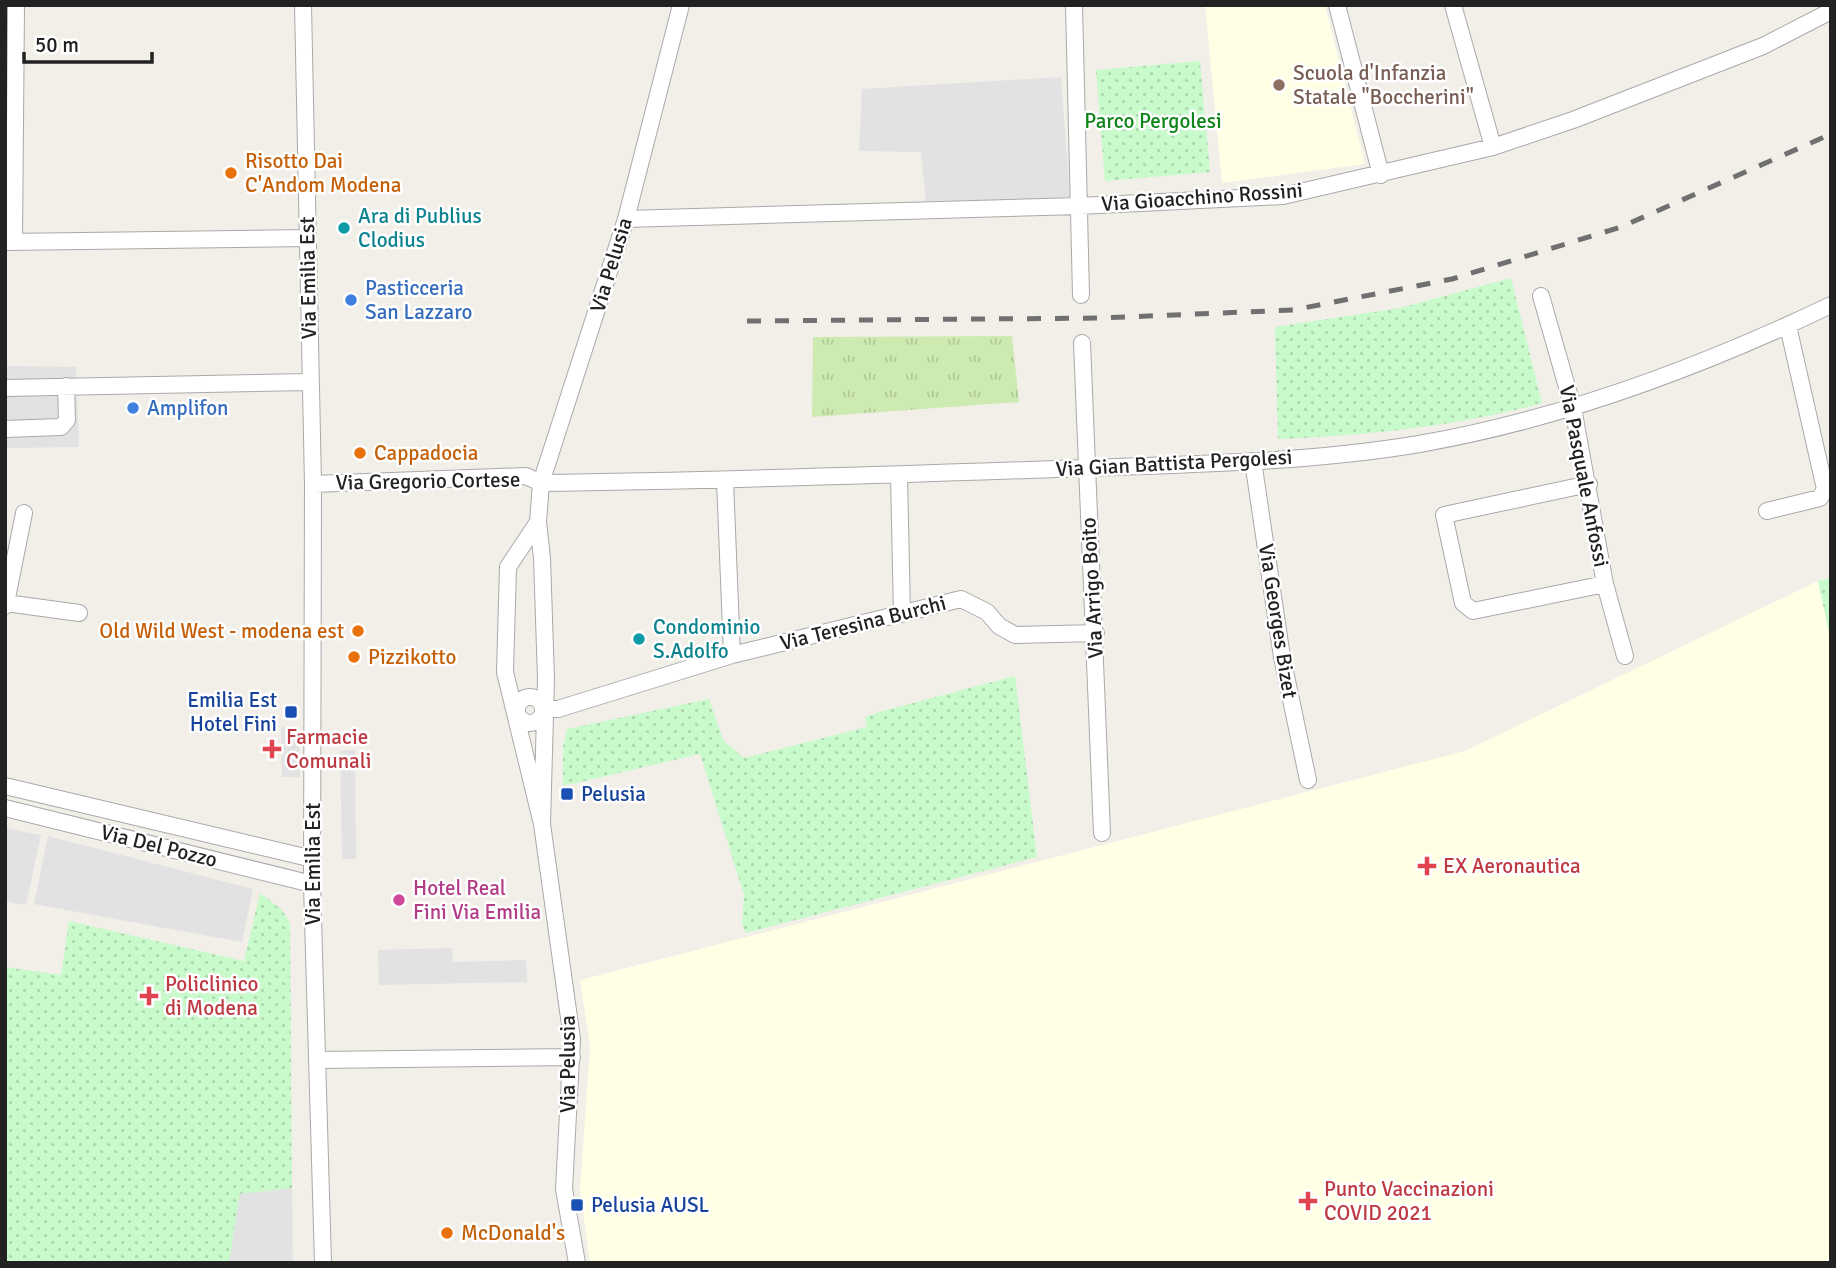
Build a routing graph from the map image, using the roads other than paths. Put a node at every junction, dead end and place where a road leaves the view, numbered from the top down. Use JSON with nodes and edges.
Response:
{"nodes":[{"id":1,"x":16,"y":5,"type":"edge"},
{"id":2,"x":303,"y":5,"type":"edge"},
{"id":3,"x":681,"y":5,"type":"edge"},
{"id":4,"x":1074,"y":5,"type":"edge"},
{"id":5,"x":1337,"y":5,"type":"edge"},
{"id":6,"x":1453,"y":5,"type":"edge"},
{"id":7,"x":1831,"y":11,"type":"edge"},
{"id":8,"x":1493,"y":147,"type":"junction"},
{"id":9,"x":1381,"y":175,"type":"junction"},
{"id":10,"x":1079,"y":206,"type":"junction"},
{"id":11,"x":626,"y":219,"type":"junction"},
{"id":12,"x":308,"y":238,"type":"junction"},
{"id":13,"x":9,"y":242,"type":"edge"},
{"id":14,"x":1081,"y":295,"type":"dead end"},
{"id":15,"x":1541,"y":296,"type":"dead end"},
{"id":16,"x":1831,"y":305,"type":"edge"},
{"id":17,"x":1788,"y":326,"type":"junction"},
{"id":18,"x":1082,"y":343,"type":"dead end"},
{"id":19,"x":310,"y":382,"type":"junction"},
{"id":20,"x":71,"y":386,"type":"junction"},
{"id":21,"x":5,"y":388,"type":"edge"},
{"id":22,"x":1573,"y":408,"type":"junction"},
{"id":23,"x":5,"y":429,"type":"edge"},
{"id":24,"x":1253,"y":461,"type":"junction"},
{"id":25,"x":1086,"y":468,"type":"junction"},
{"id":26,"x":899,"y":475,"type":"junction"},
{"id":27,"x":725,"y":480,"type":"junction"},
{"id":28,"x":541,"y":483,"type":"junction"},
{"id":29,"x":313,"y":484,"type":"junction"},
{"id":30,"x":1589,"y":484,"type":"junction"},
{"id":31,"x":1767,"y":511,"type":"dead end"},
{"id":32,"x":24,"y":513,"type":"dead end"},
{"id":33,"x":538,"y":522,"type":"junction"},
{"id":34,"x":1605,"y":584,"type":"junction"},
{"id":35,"x":6,"y":605,"type":"edge"},
{"id":36,"x":79,"y":613,"type":"dead end"},
{"id":37,"x":902,"y":614,"type":"junction"},
{"id":38,"x":1096,"y":633,"type":"junction"},
{"id":39,"x":732,"y":656,"type":"junction"},
{"id":40,"x":1625,"y":656,"type":"dead end"},
{"id":41,"x":543,"y":709,"type":"junction"},
{"id":42,"x":517,"y":712,"type":"junction"},
{"id":43,"x":1308,"y":780,"type":"dead end"},
{"id":44,"x":5,"y":786,"type":"edge"},
{"id":45,"x":5,"y":808,"type":"edge"},
{"id":46,"x":128,"y":816,"type":"junction"},
{"id":47,"x":542,"y":824,"type":"junction"},
{"id":48,"x":1102,"y":833,"type":"dead end"},
{"id":49,"x":121,"y":837,"type":"junction"},
{"id":50,"x":313,"y":859,"type":"junction"},
{"id":51,"x":313,"y":884,"type":"junction"},
{"id":52,"x":572,"y":1057,"type":"junction"},
{"id":53,"x":317,"y":1060,"type":"junction"},
{"id":54,"x":323,"y":1263,"type":"edge"},
{"id":55,"x":577,"y":1263,"type":"edge"}],
"edges":[{"from":1,"to":13,"type":"street"},
{"from":2,"to":12,"type":"street","name":"Via Emilia Est"},
{"from":3,"to":11,"type":"street","name":"Via Pelusia"},
{"from":4,"to":10,"type":"street"},
{"from":5,"to":9,"type":"street"},
{"from":6,"to":8,"type":"street"},
{"from":7,"to":8,"type":"street","name":"Via Gioacchino Rossini"},
{"from":8,"to":9,"type":"street","name":"Via Gioacchino Rossini"},
{"from":9,"to":10,"type":"street","name":"Via Gioacchino Rossini"},
{"from":10,"to":11,"type":"street","name":"Via Gioacchino Rossini"},
{"from":10,"to":14,"type":"street"},
{"from":11,"to":28,"type":"street","name":"Via Pelusia"},
{"from":12,"to":13,"type":"street"},
{"from":12,"to":19,"type":"street","name":"Via Emilia Est"},
{"from":15,"to":22,"type":"street","name":"Via Pasquale Anfossi"},
{"from":16,"to":17,"type":"street","name":"Via Gian Battista Pergolesi"},
{"from":17,"to":22,"type":"street","name":"Via Gian Battista Pergolesi"},
{"from":17,"to":31,"type":"street"},
{"from":18,"to":25,"type":"street","name":"Via Arrigo Boito"},
{"from":19,"to":20,"type":"street"},
{"from":19,"to":29,"type":"street","name":"Via Emilia Est"},
{"from":20,"to":21,"type":"street"},
{"from":20,"to":23,"type":"street"},
{"from":22,"to":24,"type":"street","name":"Via Gian Battista Pergolesi"},
{"from":22,"to":30,"type":"street","name":"Via Pasquale Anfossi"},
{"from":24,"to":25,"type":"street","name":"Via Gian Battista Pergolesi"},
{"from":24,"to":43,"type":"street","name":"Via Georges Bizet"},
{"from":25,"to":26,"type":"street","name":"Via Gian Battista Pergolesi"},
{"from":25,"to":38,"type":"street","name":"Via Arrigo Boito"},
{"from":26,"to":27,"type":"street","name":"Via Gian Battista Pergolesi"},
{"from":26,"to":37,"type":"street"},
{"from":27,"to":28,"type":"street","name":"Via Gian Battista Pergolesi"},
{"from":27,"to":39,"type":"street"},
{"from":28,"to":29,"type":"street","name":"Via Gregorio Cortese"},
{"from":28,"to":33,"type":"street","name":"Via Pelusia"},
{"from":29,"to":50,"type":"street","name":"Via Emilia Est"},
{"from":30,"to":34,"type":"street","name":"Via Pasquale Anfossi"},
{"from":30,"to":34,"type":"street"},
{"from":32,"to":35,"type":"street"},
{"from":33,"to":41,"type":"street","name":"Via Pelusia"},
{"from":33,"to":42,"type":"street","name":"Via Pelusia"},
{"from":34,"to":40,"type":"street","name":"Via Pasquale Anfossi"},
{"from":35,"to":36,"type":"street"},
{"from":37,"to":38,"type":"street","name":"Via Teresina Burchi"},
{"from":37,"to":39,"type":"street","name":"Via Teresina Burchi"},
{"from":38,"to":48,"type":"street","name":"Via Arrigo Boito"},
{"from":39,"to":41,"type":"street","name":"Via Teresina Burchi"},
{"from":41,"to":42,"type":"street"},
{"from":41,"to":47,"type":"street","name":"Via Pelusia"},
{"from":42,"to":47,"type":"street","name":"Via Pelusia"},
{"from":44,"to":46,"type":"street","name":"Via Del Pozzo"},
{"from":45,"to":49,"type":"street","name":"Via Del Pozzo"},
{"from":46,"to":49,"type":"street","name":"Via Del Pozzo"},
{"from":46,"to":50,"type":"street","name":"Via Del Pozzo"},
{"from":47,"to":52,"type":"street","name":"Via Pelusia"},
{"from":49,"to":51,"type":"street","name":"Via Del Pozzo"},
{"from":50,"to":51,"type":"street","name":"Via Emilia Est"},
{"from":51,"to":53,"type":"street","name":"Via Emilia Est"},
{"from":52,"to":53,"type":"street"},
{"from":52,"to":55,"type":"street","name":"Via Pelusia"},
{"from":53,"to":54,"type":"street","name":"Via Emilia Est"}]}
